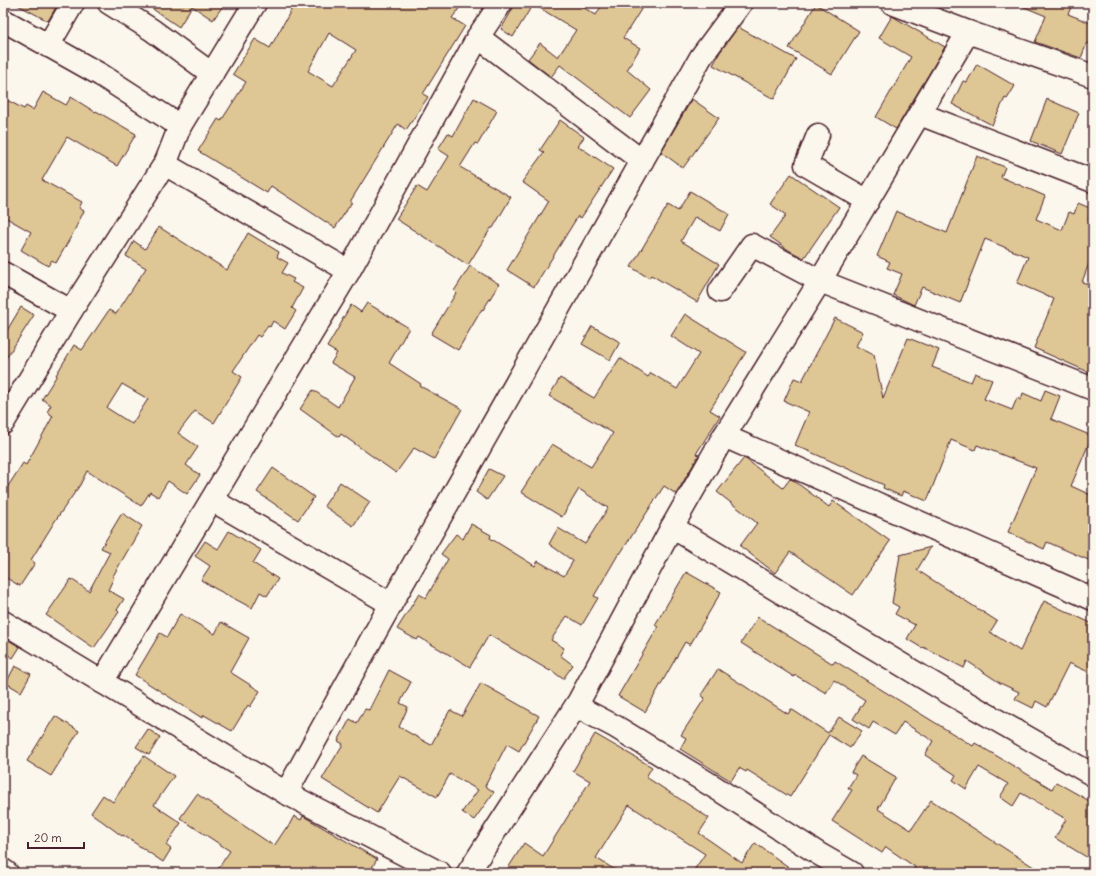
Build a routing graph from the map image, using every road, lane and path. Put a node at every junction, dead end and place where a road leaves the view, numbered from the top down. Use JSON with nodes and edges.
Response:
{"nodes":[{"id":1,"x":73,"y":3,"type":"edge"},
{"id":2,"x":109,"y":3,"type":"edge"},
{"id":3,"x":255,"y":3,"type":"edge"},
{"id":4,"x":501,"y":3,"type":"edge"},
{"id":5,"x":741,"y":3,"type":"edge"},
{"id":6,"x":892,"y":3,"type":"edge"},
{"id":7,"x":3,"y":20,"type":"edge"},
{"id":8,"x":968,"y":32,"type":"junction"},
{"id":9,"x":478,"y":37,"type":"junction"},
{"id":10,"x":48,"y":46,"type":"junction"},
{"id":11,"x":212,"y":74,"type":"junction"},
{"id":12,"x":1093,"y":76,"type":"edge"},
{"id":13,"x":920,"y":114,"type":"junction"},
{"id":14,"x":180,"y":126,"type":"junction"},
{"id":15,"x":818,"y":136,"type":"dead end"},
{"id":16,"x":642,"y":161,"type":"junction"},
{"id":17,"x":166,"y":162,"type":"junction"},
{"id":18,"x":1093,"y":181,"type":"edge"},
{"id":19,"x":868,"y":201,"type":"junction"},
{"id":20,"x":349,"y":271,"type":"junction"},
{"id":21,"x":3,"y":273,"type":"edge"},
{"id":22,"x":820,"y":281,"type":"junction"},
{"id":23,"x":720,"y":291,"type":"dead end"},
{"id":24,"x":71,"y":311,"type":"junction"},
{"id":25,"x":1093,"y":389,"type":"edge"},
{"id":26,"x":3,"y":423,"type":"edge"},
{"id":27,"x":724,"y":436,"type":"junction"},
{"id":28,"x":212,"y":500,"type":"junction"},
{"id":29,"x":672,"y":527,"type":"junction"},
{"id":30,"x":1093,"y":599,"type":"edge"},
{"id":31,"x":391,"y":604,"type":"junction"},
{"id":32,"x":3,"y":622,"type":"edge"},
{"id":33,"x":102,"y":682,"type":"junction"},
{"id":34,"x":576,"y":706,"type":"junction"},
{"id":35,"x":1093,"y":775,"type":"edge"},
{"id":36,"x":286,"y":793,"type":"junction"},
{"id":37,"x":3,"y":870,"type":"edge"},
{"id":38,"x":7,"y":873,"type":"edge"},
{"id":39,"x":440,"y":873,"type":"edge"},
{"id":40,"x":468,"y":873,"type":"edge"},
{"id":41,"x":852,"y":873,"type":"edge"}],
"edges":[{"from":1,"to":10,"type":"street"},
{"from":2,"to":11,"type":"street"},
{"from":3,"to":11,"type":"street"},
{"from":4,"to":9,"type":"street"},
{"from":5,"to":16,"type":"street"},
{"from":6,"to":8,"type":"street"},
{"from":7,"to":10,"type":"street"},
{"from":8,"to":12,"type":"street"},
{"from":8,"to":13,"type":"street"},
{"from":9,"to":16,"type":"street"},
{"from":9,"to":20,"type":"street"},
{"from":10,"to":14,"type":"street"},
{"from":11,"to":14,"type":"street"},
{"from":13,"to":18,"type":"street"},
{"from":13,"to":19,"type":"street"},
{"from":14,"to":17,"type":"street"},
{"from":15,"to":19,"type":"street"},
{"from":16,"to":31,"type":"street"},
{"from":17,"to":20,"type":"street"},
{"from":17,"to":24,"type":"street"},
{"from":19,"to":22,"type":"street"},
{"from":20,"to":28,"type":"street"},
{"from":21,"to":24,"type":"street"},
{"from":22,"to":23,"type":"street"},
{"from":22,"to":25,"type":"street"},
{"from":22,"to":27,"type":"street"},
{"from":24,"to":26,"type":"street"},
{"from":27,"to":29,"type":"street"},
{"from":27,"to":30,"type":"street"},
{"from":28,"to":31,"type":"street"},
{"from":28,"to":33,"type":"street"},
{"from":29,"to":34,"type":"street"},
{"from":29,"to":35,"type":"street"},
{"from":31,"to":36,"type":"street"},
{"from":32,"to":33,"type":"street"},
{"from":33,"to":36,"type":"street"},
{"from":34,"to":40,"type":"street"},
{"from":34,"to":41,"type":"street"},
{"from":36,"to":39,"type":"street"},
{"from":37,"to":38,"type":"street"}]}
